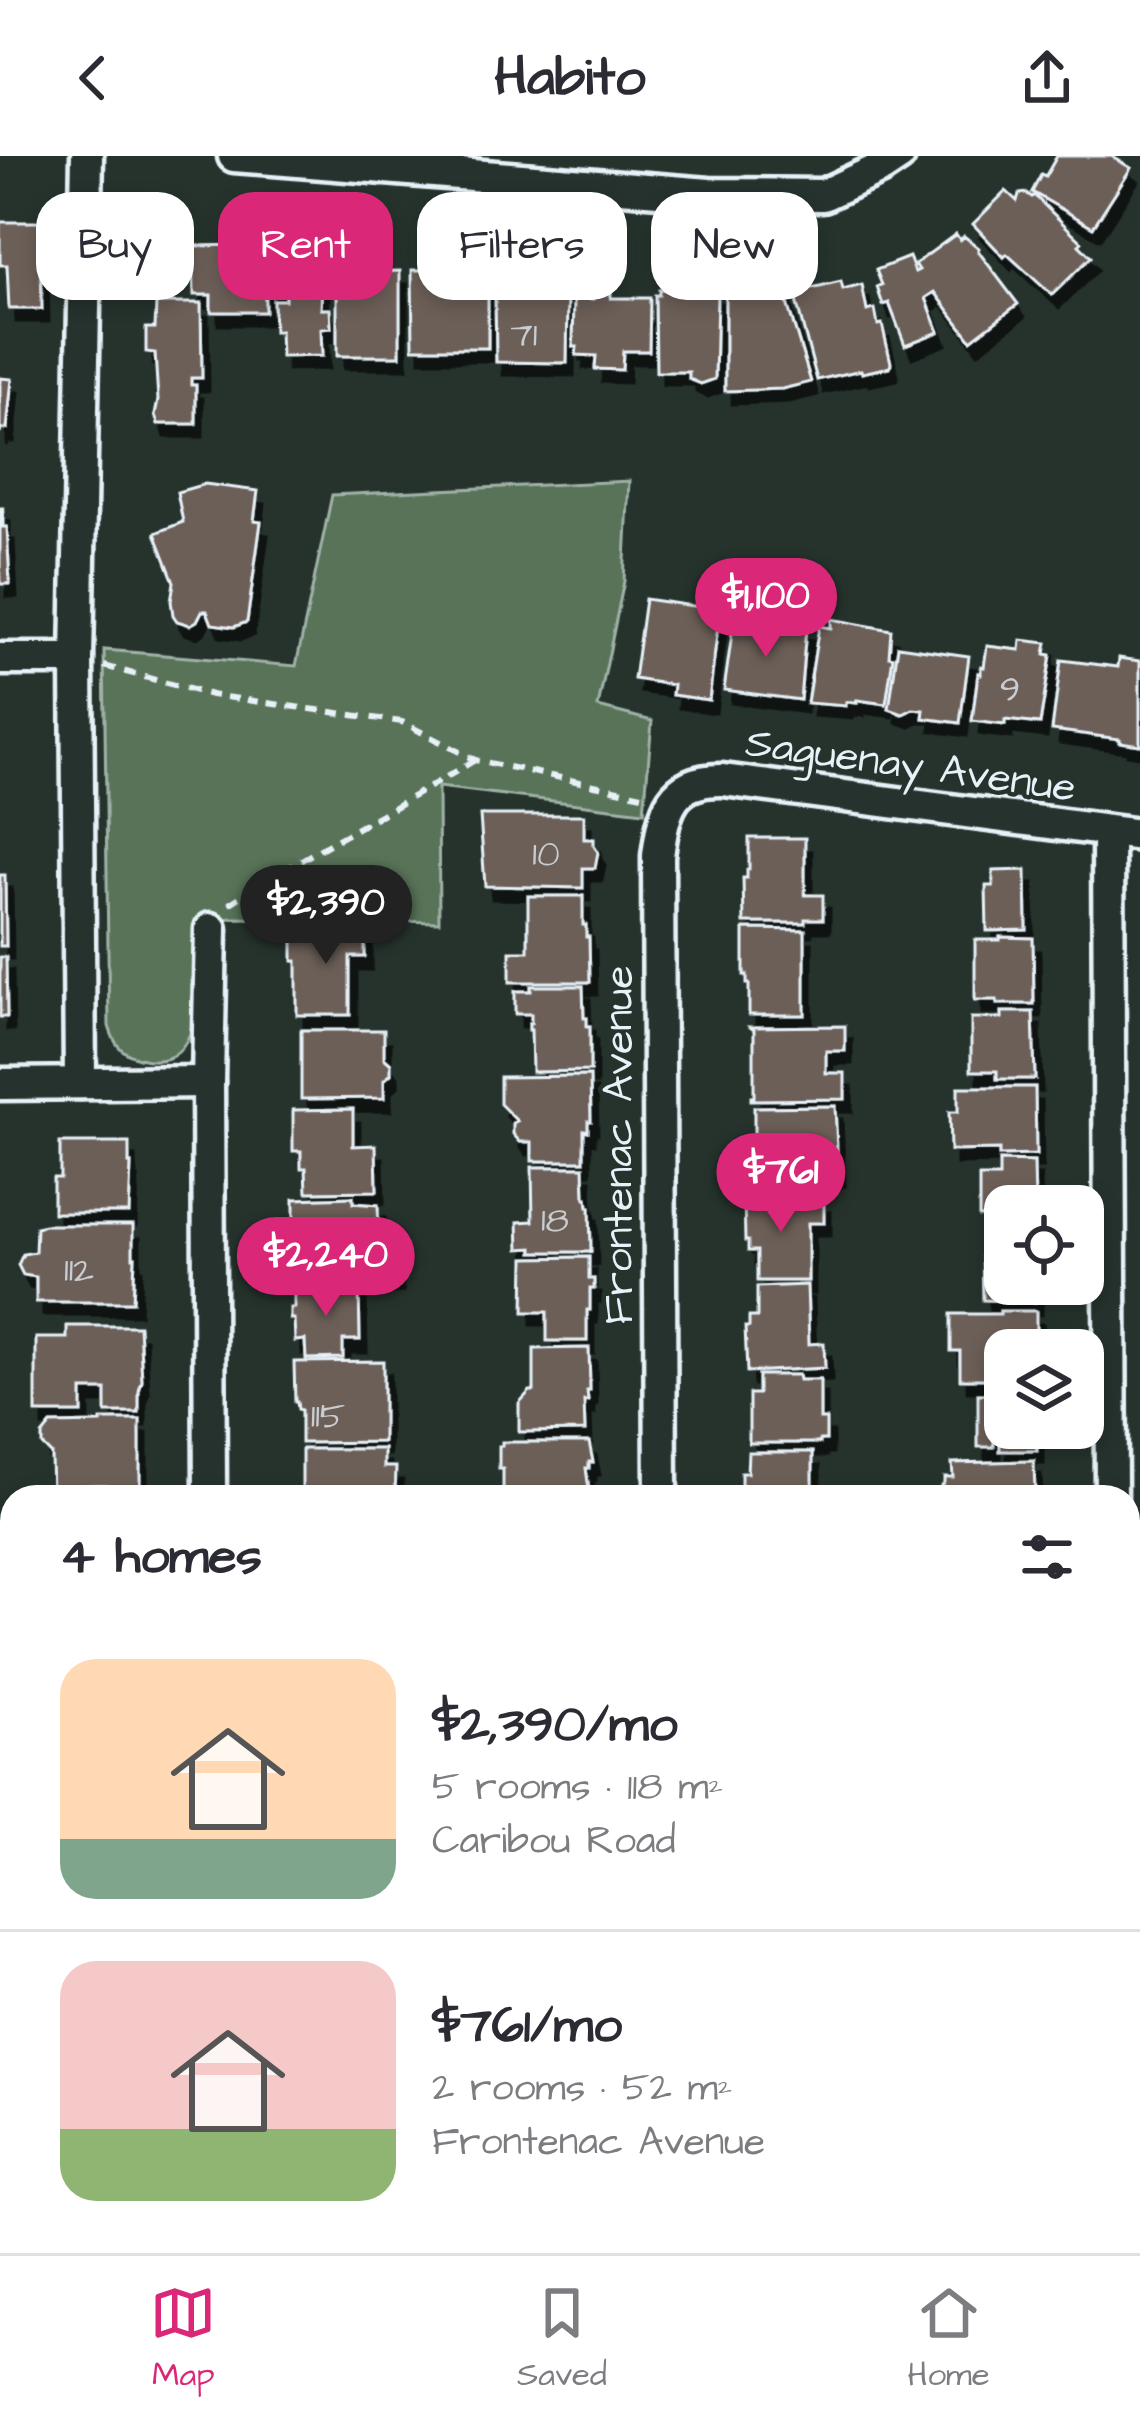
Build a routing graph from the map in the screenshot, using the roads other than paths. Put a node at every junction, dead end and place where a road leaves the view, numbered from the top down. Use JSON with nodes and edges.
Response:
{"nodes":[{"id":1,"x":87,"y":156,"type":"edge"},
{"id":2,"x":234,"y":156,"type":"edge"},
{"id":3,"x":899,"y":156,"type":"edge"},
{"id":4,"x":0,"y":659,"type":"edge"},
{"id":5,"x":77,"y":659,"type":"junction"},
{"id":6,"x":675,"y":795,"type":"joint"},
{"id":7,"x":1108,"y":832,"type":"junction"},
{"id":8,"x":1140,"y":836,"type":"edge"},
{"id":9,"x":211,"y":929,"type":"road end"},
{"id":10,"x":208,"y":1082,"type":"junction"},
{"id":11,"x":80,"y":1083,"type":"junction"},
{"id":12,"x":0,"y":1084,"type":"edge"},
{"id":13,"x":210,"y":1485,"type":"edge"},
{"id":14,"x":661,"y":1485,"type":"edge"},
{"id":15,"x":1111,"y":1485,"type":"edge"}],
"edges":[{"from":1,"to":5,"type":"street"},
{"from":2,"to":3,"type":"street"},
{"from":4,"to":5,"type":"street"},
{"from":5,"to":11,"type":"street"},
{"from":6,"to":7,"type":"street","name":"Saguenay Avenue"},
{"from":6,"to":14,"type":"street","name":"Frontenac Avenue"},
{"from":7,"to":8,"type":"street","name":"Saguenay Avenue"},
{"from":7,"to":15,"type":"street"},
{"from":9,"to":10,"type":"street"},
{"from":10,"to":11,"type":"street"},
{"from":10,"to":13,"type":"street"},
{"from":11,"to":12,"type":"street"}]}
